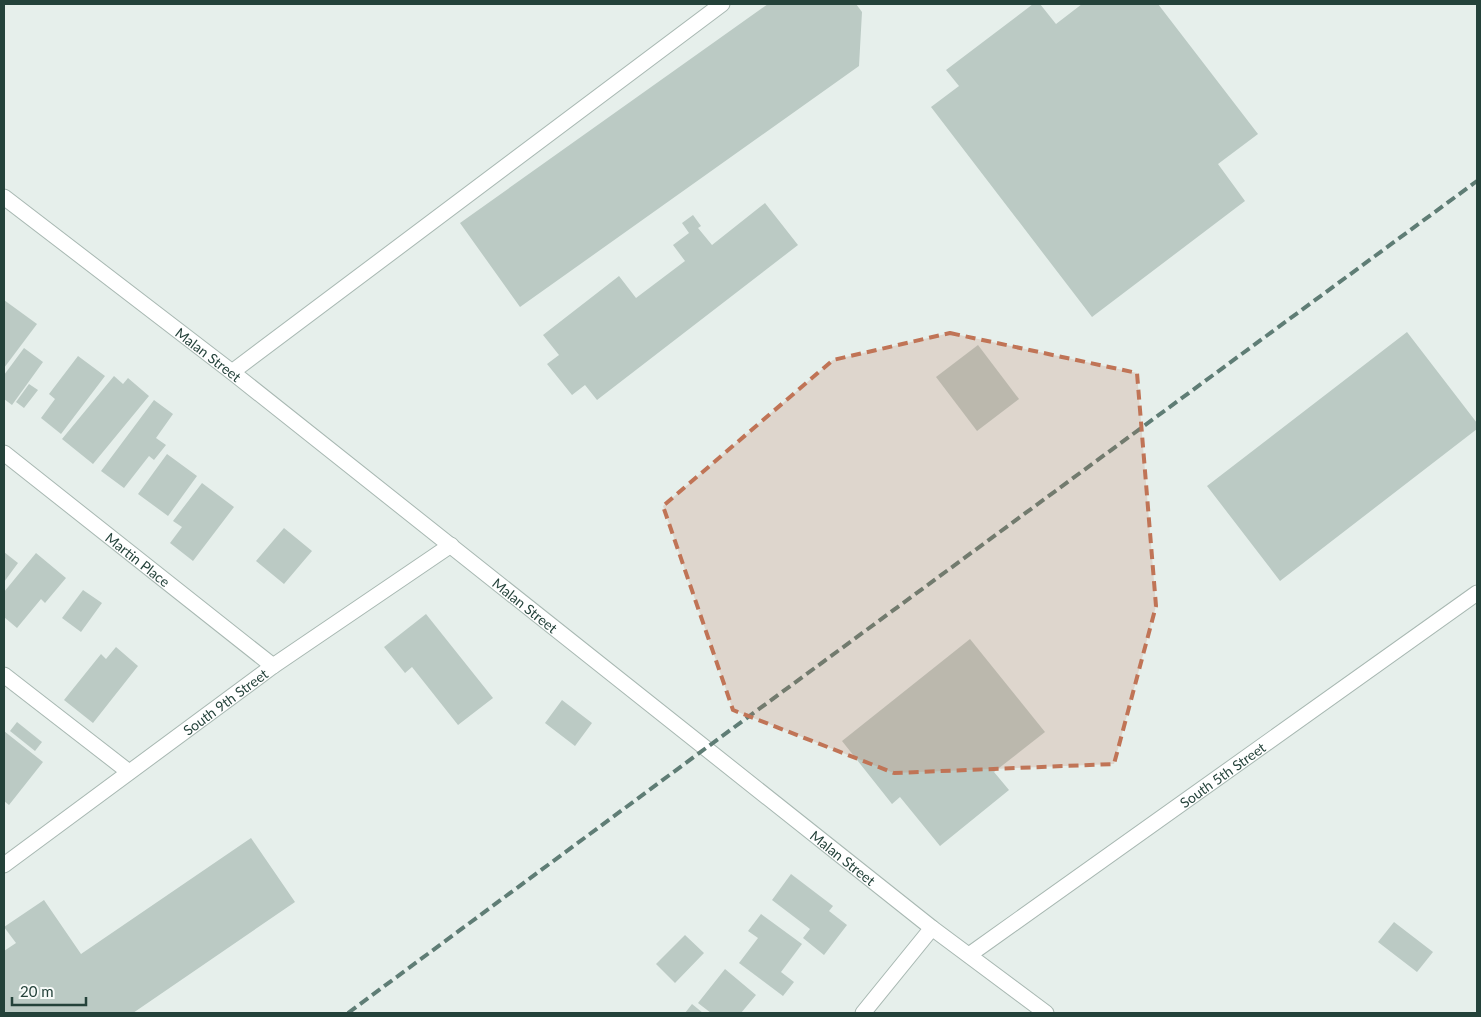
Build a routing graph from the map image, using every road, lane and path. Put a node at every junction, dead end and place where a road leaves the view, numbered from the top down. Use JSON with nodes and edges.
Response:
{"nodes":[{"id":1,"x":722,"y":4,"type":"edge"},
{"id":2,"x":4,"y":197,"type":"edge"},
{"id":3,"x":232,"y":372,"type":"junction"},
{"id":4,"x":4,"y":453,"type":"edge"},
{"id":5,"x":451,"y":545,"type":"junction"},
{"id":6,"x":1477,"y":593,"type":"edge"},
{"id":7,"x":273,"y":666,"type":"junction"},
{"id":8,"x":4,"y":675,"type":"edge"},
{"id":9,"x":129,"y":772,"type":"junction"},
{"id":10,"x":4,"y":865,"type":"edge"},
{"id":11,"x":932,"y":928,"type":"junction"},
{"id":12,"x":968,"y":955,"type":"junction"},
{"id":13,"x":863,"y":1013,"type":"edge"},
{"id":14,"x":1046,"y":1013,"type":"edge"}],
"edges":[{"from":1,"to":3,"type":"street"},
{"from":2,"to":3,"type":"street","name":"Malan Street"},
{"from":3,"to":5,"type":"street","name":"Malan Street"},
{"from":4,"to":7,"type":"street","name":"Martin Place"},
{"from":5,"to":7,"type":"street","name":"South 9th Street"},
{"from":5,"to":11,"type":"street","name":"Malan Street"},
{"from":6,"to":12,"type":"street","name":"South 5th Street"},
{"from":7,"to":9,"type":"street","name":"South 9th Street"},
{"from":8,"to":9,"type":"street"},
{"from":9,"to":10,"type":"street","name":"South 9th Street"},
{"from":11,"to":12,"type":"street","name":"Malan Street"},
{"from":11,"to":13,"type":"street"},
{"from":12,"to":14,"type":"street","name":"Malan Street"}]}
